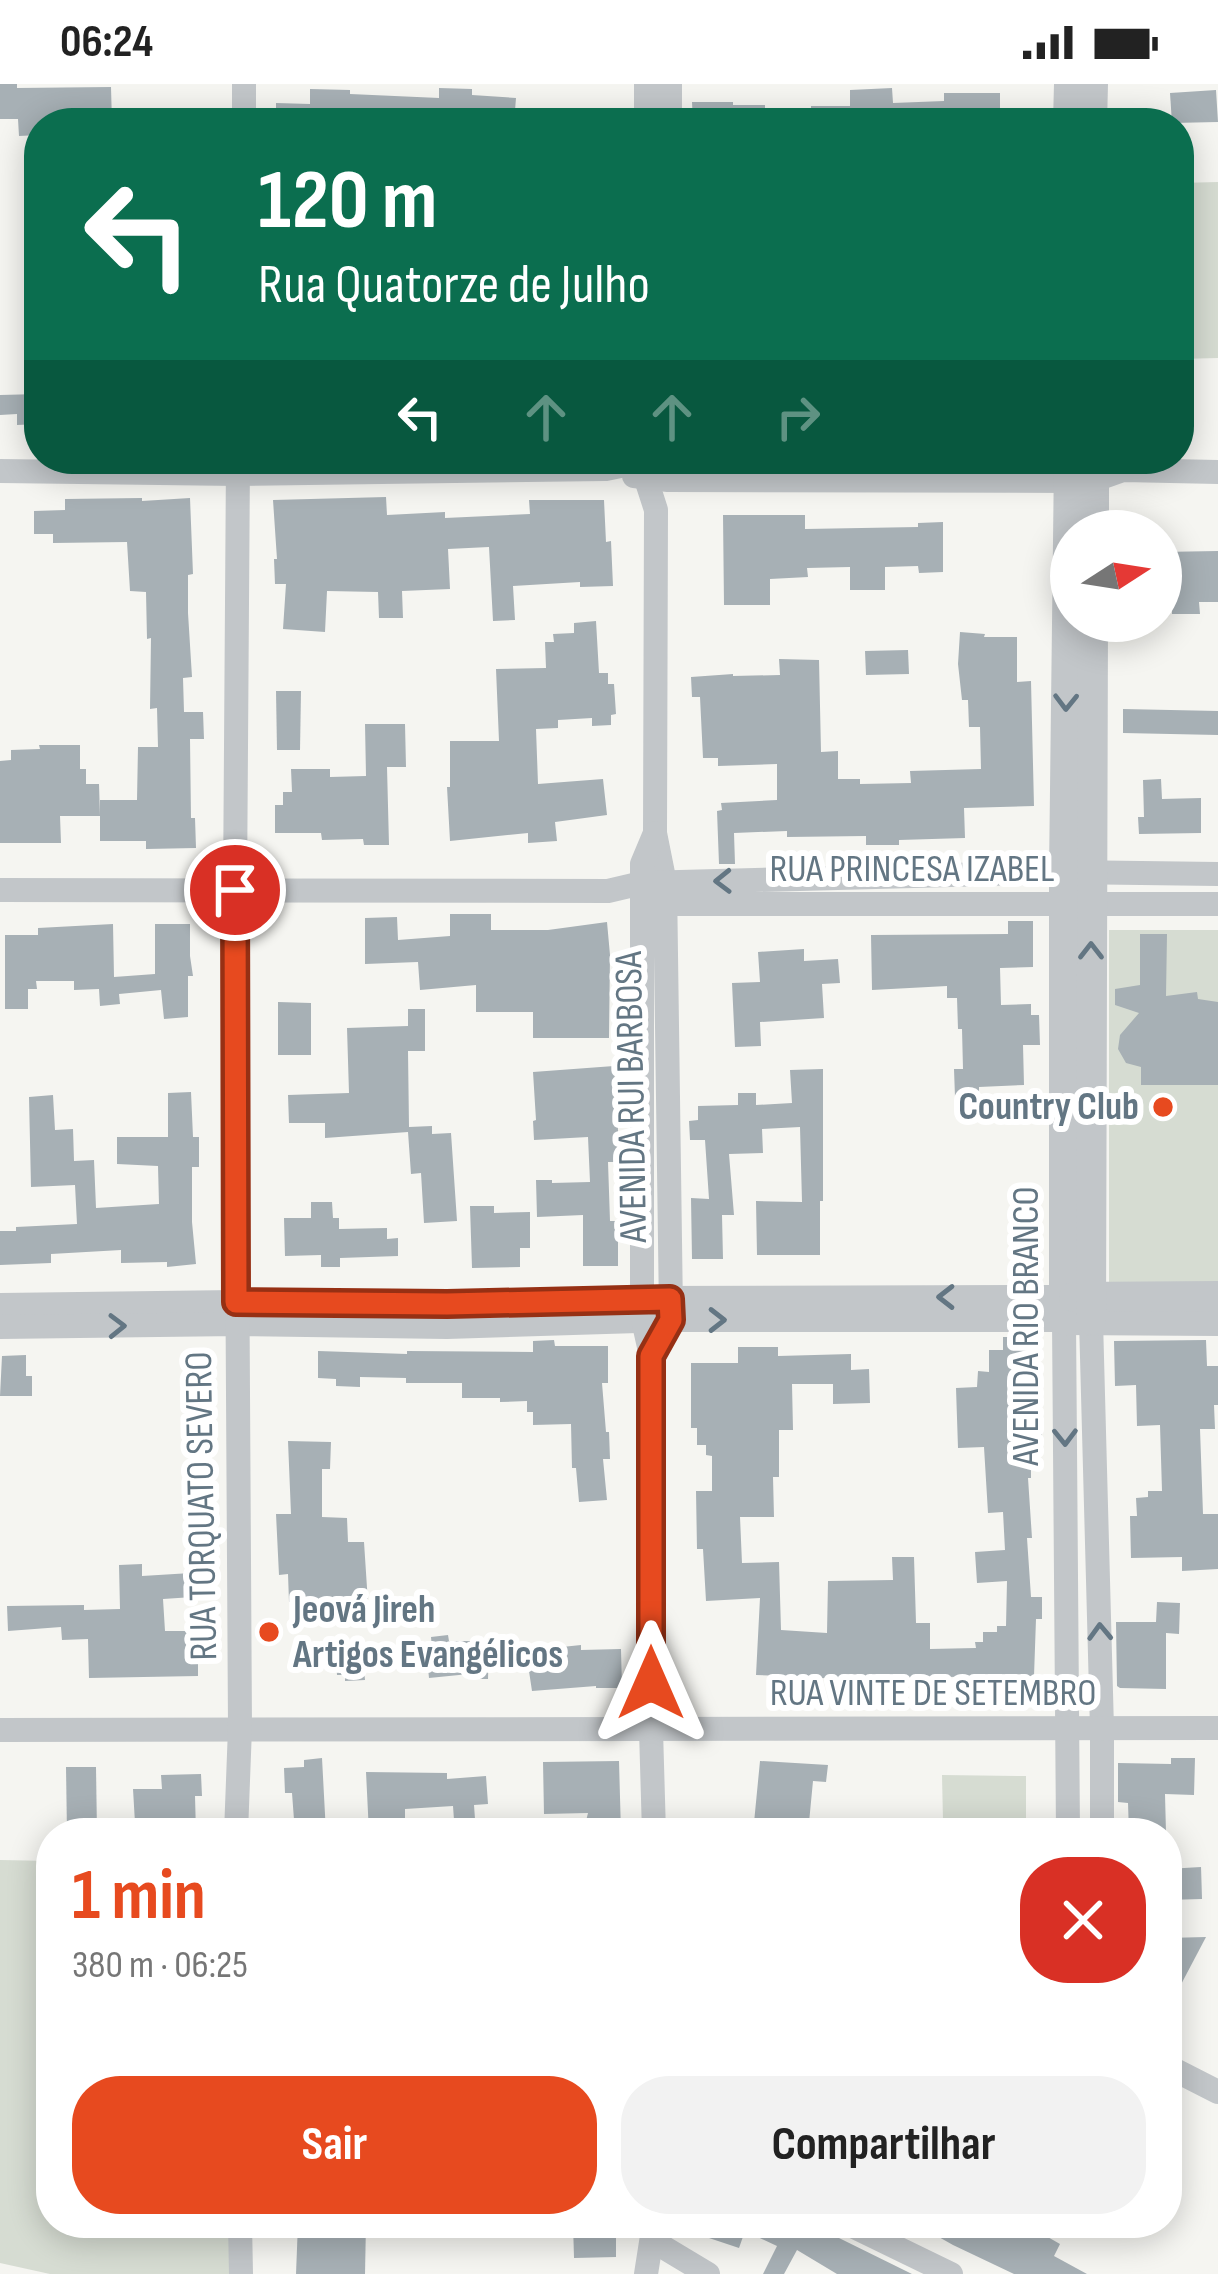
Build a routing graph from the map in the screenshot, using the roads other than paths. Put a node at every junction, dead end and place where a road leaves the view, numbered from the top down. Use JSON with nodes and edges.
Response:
{"nodes":[{"id":1,"x":238,"y":474,"type":"edge"},
{"id":2,"x":656,"y":474,"type":"edge"},
{"id":3,"x":1091,"y":474,"type":"edge"},
{"id":4,"x":1091,"y":474,"type":"edge"},
{"id":5,"x":1093,"y":510,"type":"edge"},
{"id":6,"x":1092,"y":642,"type":"edge"},
{"id":7,"x":1077,"y":873,"type":"junction"},
{"id":8,"x":1218,"y":874,"type":"edge"},
{"id":9,"x":0,"y":890,"type":"edge"},
{"id":10,"x":235,"y":890,"type":"junction"},
{"id":11,"x":653,"y":893,"type":"junction"},
{"id":12,"x":1218,"y":904,"type":"edge"},
{"id":13,"x":1078,"y":906,"type":"junction"},
{"id":14,"x":1218,"y":1296,"type":"edge"},
{"id":15,"x":0,"y":1305,"type":"edge"},
{"id":16,"x":1077,"y":1308,"type":"junction"},
{"id":17,"x":642,"y":1309,"type":"junction"},
{"id":18,"x":671,"y":1310,"type":"junction"},
{"id":19,"x":237,"y":1313,"type":"junction"},
{"id":20,"x":1218,"y":1321,"type":"edge"},
{"id":21,"x":0,"y":1327,"type":"edge"},
{"id":22,"x":651,"y":1356,"type":"junction"},
{"id":23,"x":240,"y":1728,"type":"junction"},
{"id":24,"x":1068,"y":1728,"type":"junction"},
{"id":25,"x":1218,"y":1728,"type":"edge"},
{"id":26,"x":1102,"y":1729,"type":"junction"},
{"id":27,"x":0,"y":1730,"type":"edge"},
{"id":28,"x":651,"y":1730,"type":"junction"},
{"id":29,"x":237,"y":1818,"type":"edge"},
{"id":30,"x":654,"y":1818,"type":"edge"},
{"id":31,"x":1068,"y":1818,"type":"edge"},
{"id":32,"x":1102,"y":1818,"type":"edge"},
{"id":33,"x":1182,"y":2074,"type":"edge"},
{"id":34,"x":1218,"y":2092,"type":"edge"},
{"id":35,"x":240,"y":2238,"type":"edge"},
{"id":36,"x":652,"y":2238,"type":"edge"},
{"id":37,"x":661,"y":2238,"type":"edge"},
{"id":38,"x":877,"y":2238,"type":"edge"},
{"id":39,"x":241,"y":2274,"type":"edge"},
{"id":40,"x":646,"y":2274,"type":"edge"},
{"id":41,"x":708,"y":2274,"type":"edge"},
{"id":42,"x":951,"y":2274,"type":"edge"}],
"edges":[{"from":1,"to":10,"type":"street","name":"RUA TORQUATO SEVERO"},
{"from":2,"to":11,"type":"street","name":"AVENIDA RUI BARBOSA"},
{"from":3,"to":5,"type":"street"},
{"from":4,"to":7,"type":"street","name":"AVENIDA RIO BRANCO","one_way":true},
{"from":6,"to":7,"type":"street","name":"AVENIDA RIO BRANCO"},
{"from":7,"to":8,"type":"street","name":"RUA PRINCESA IZABEL"},
{"from":7,"to":11,"type":"street","name":"RUA PRINCESA IZABEL","one_way":true},
{"from":7,"to":13,"type":"street","name":"AVENIDA RIO BRANCO"},
{"from":9,"to":10,"type":"street","name":"RUA PRINCESA IZABEL"},
{"from":10,"to":11,"type":"street","name":"RUA PRINCESA IZABEL"},
{"from":10,"to":19,"type":"street","name":"RUA TORQUATO SEVERO"},
{"from":11,"to":13,"type":"street","name":"RUA PRINCESA IZABEL"},
{"from":11,"to":17,"type":"street","name":"AVENIDA RUI BARBOSA"},
{"from":11,"to":18,"type":"street","name":"AVENIDA RUI BARBOSA"},
{"from":12,"to":13,"type":"street","name":"RUA PRINCESA IZABEL"},
{"from":13,"to":16,"type":"street","name":"AVENIDA RIO BRANCO"},
{"from":14,"to":16,"type":"street"},
{"from":15,"to":19,"type":"street"},
{"from":16,"to":18,"type":"street"},
{"from":16,"to":20,"type":"street"},
{"from":16,"to":24,"type":"street","name":"AVENIDA RIO BRANCO","one_way":true},
{"from":26,"to":16,"type":"street","name":"AVENIDA RIO BRANCO","one_way":true},
{"from":17,"to":18,"type":"street"},
{"from":17,"to":19,"type":"street"},
{"from":17,"to":22,"type":"street","name":"AVENIDA RUI BARBOSA"},
{"from":18,"to":22,"type":"street","name":"AVENIDA RUI BARBOSA"},
{"from":21,"to":19,"type":"street","one_way":true},
{"from":19,"to":23,"type":"street","name":"RUA TORQUATO SEVERO"},
{"from":22,"to":28,"type":"street","name":"AVENIDA RUI BARBOSA"},
{"from":23,"to":27,"type":"street","name":"RUA VINTE DE SETEMBRO"},
{"from":23,"to":28,"type":"street","name":"RUA VINTE DE SETEMBRO"},
{"from":23,"to":29,"type":"street","name":"RUA TORQUATO SEVERO"},
{"from":24,"to":26,"type":"street","name":"RUA VINTE DE SETEMBRO"},
{"from":24,"to":28,"type":"street","name":"RUA VINTE DE SETEMBRO"},
{"from":24,"to":31,"type":"street","name":"AVENIDA RIO BRANCO"},
{"from":25,"to":26,"type":"street","name":"RUA VINTE DE SETEMBRO"},
{"from":26,"to":32,"type":"street","name":"AVENIDA RIO BRANCO"},
{"from":28,"to":30,"type":"street","name":"AVENIDA RUI BARBOSA"},
{"from":33,"to":34,"type":"street"},
{"from":35,"to":39,"type":"street"},
{"from":36,"to":40,"type":"street"},
{"from":37,"to":41,"type":"street"},
{"from":38,"to":42,"type":"street"}]}
